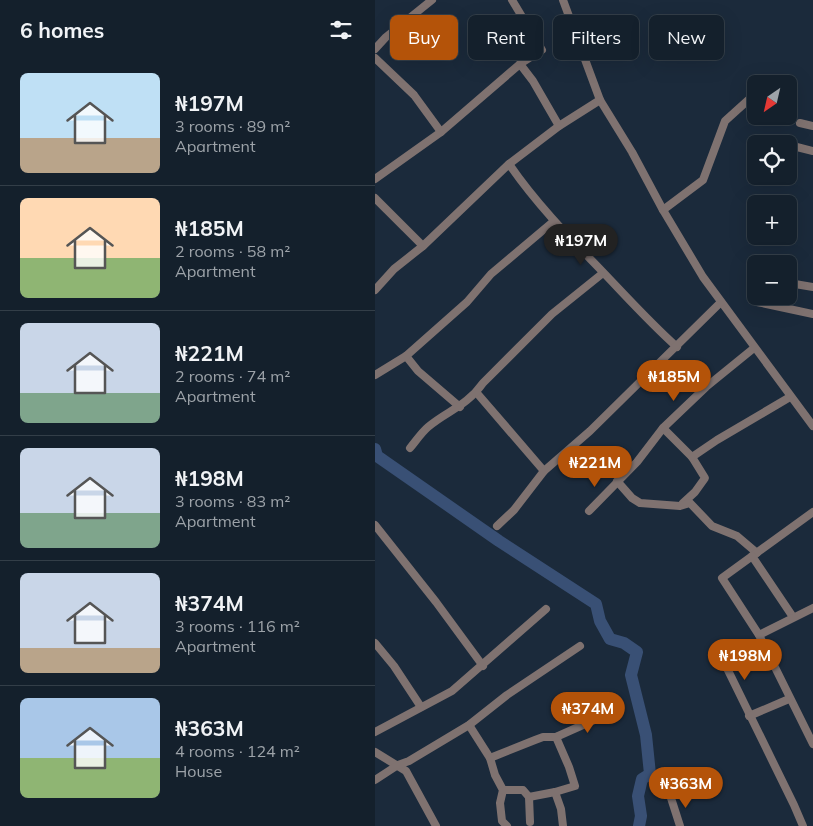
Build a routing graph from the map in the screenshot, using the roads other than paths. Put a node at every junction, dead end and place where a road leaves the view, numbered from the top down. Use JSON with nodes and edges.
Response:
{"nodes":[{"id":1,"x":433,"y":0,"type":"edge"},
{"id":2,"x":512,"y":0,"type":"edge"},
{"id":3,"x":563,"y":0,"type":"edge"},
{"id":4,"x":375,"y":49,"type":"edge"},
{"id":5,"x":375,"y":58,"type":"edge"},
{"id":6,"x":520,"y":64,"type":"junction"},
{"id":7,"x":600,"y":100,"type":"junction"},
{"id":8,"x":747,"y":101,"type":"edge"},
{"id":9,"x":800,"y":123,"type":"dead end"},
{"id":10,"x":559,"y":126,"type":"junction"},
{"id":11,"x":813,"y":126,"type":"edge"},
{"id":12,"x":441,"y":132,"type":"junction"},
{"id":13,"x":797,"y":147,"type":"edge"},
{"id":14,"x":813,"y":151,"type":"edge"},
{"id":15,"x":509,"y":164,"type":"junction"},
{"id":16,"x":375,"y":180,"type":"edge"},
{"id":17,"x":375,"y":198,"type":"edge"},
{"id":18,"x":663,"y":210,"type":"junction"},
{"id":19,"x":554,"y":221,"type":"junction"},
{"id":20,"x":423,"y":246,"type":"junction"},
{"id":21,"x":603,"y":273,"type":"junction"},
{"id":22,"x":797,"y":284,"type":"edge"},
{"id":23,"x":813,"y":287,"type":"edge"},
{"id":24,"x":375,"y":290,"type":"edge"},
{"id":25,"x":721,"y":302,"type":"junction"},
{"id":26,"x":771,"y":305,"type":"edge"},
{"id":27,"x":813,"y":314,"type":"edge"},
{"id":28,"x":677,"y":347,"type":"junction"},
{"id":29,"x":754,"y":348,"type":"junction"},
{"id":30,"x":406,"y":356,"type":"junction"},
{"id":31,"x":375,"y":375,"type":"edge"},
{"id":32,"x":476,"y":392,"type":"junction"},
{"id":33,"x":790,"y":397,"type":"junction"},
{"id":34,"x":460,"y":407,"type":"junction"},
{"id":35,"x":813,"y":426,"type":"edge"},
{"id":36,"x":663,"y":428,"type":"junction"},
{"id":37,"x":410,"y":448,"type":"dead end"},
{"id":38,"x":692,"y":457,"type":"junction"},
{"id":39,"x":544,"y":471,"type":"junction"},
{"id":40,"x":617,"y":481,"type":"junction"},
{"id":41,"x":680,"y":506,"type":"junction"},
{"id":42,"x":589,"y":511,"type":"dead end"},
{"id":43,"x":813,"y":512,"type":"edge"},
{"id":44,"x":375,"y":525,"type":"edge"},
{"id":45,"x":497,"y":526,"type":"dead end"},
{"id":46,"x":755,"y":554,"type":"junction"},
{"id":47,"x":813,"y":608,"type":"edge"},
{"id":48,"x":545,"y":609,"type":"dead end"},
{"id":49,"x":793,"y":617,"type":"junction"},
{"id":50,"x":759,"y":635,"type":"junction"},
{"id":51,"x":375,"y":643,"type":"edge"},
{"id":52,"x":579,"y":646,"type":"dead end"},
{"id":53,"x":721,"y":656,"type":"dead end"},
{"id":54,"x":483,"y":666,"type":"junction"},
{"id":55,"x":789,"y":698,"type":"junction"},
{"id":56,"x":421,"y":708,"type":"junction"},
{"id":57,"x":612,"y":712,"type":"dead end"},
{"id":58,"x":749,"y":716,"type":"junction"},
{"id":59,"x":469,"y":725,"type":"junction"},
{"id":60,"x":375,"y":732,"type":"edge"},
{"id":61,"x":556,"y":737,"type":"junction"},
{"id":62,"x":813,"y":744,"type":"edge"},
{"id":63,"x":375,"y":752,"type":"edge"},
{"id":64,"x":490,"y":758,"type":"junction"},
{"id":65,"x":398,"y":765,"type":"junction"},
{"id":66,"x":375,"y":780,"type":"edge"},
{"id":67,"x":503,"y":790,"type":"junction"},
{"id":68,"x":555,"y":792,"type":"junction"},
{"id":69,"x":529,"y":797,"type":"junction"},
{"id":70,"x":671,"y":798,"type":"dead end"},
{"id":71,"x":530,"y":822,"type":"dead end"},
{"id":72,"x":502,"y":824,"type":"edge"},
{"id":73,"x":437,"y":826,"type":"edge"},
{"id":74,"x":563,"y":826,"type":"edge"},
{"id":75,"x":680,"y":826,"type":"edge"},
{"id":76,"x":803,"y":826,"type":"edge"}],
"edges":[{"from":1,"to":4,"type":"street"},
{"from":2,"to":6,"type":"street"},
{"from":3,"to":7,"type":"street"},
{"from":5,"to":12,"type":"street"},
{"from":6,"to":10,"type":"street"},
{"from":6,"to":12,"type":"street"},
{"from":7,"to":10,"type":"street"},
{"from":7,"to":18,"type":"street"},
{"from":8,"to":18,"type":"street"},
{"from":9,"to":11,"type":"street"},
{"from":10,"to":15,"type":"street"},
{"from":12,"to":16,"type":"street"},
{"from":13,"to":14,"type":"street"},
{"from":15,"to":19,"type":"street"},
{"from":15,"to":20,"type":"street"},
{"from":17,"to":20,"type":"street"},
{"from":18,"to":25,"type":"street"},
{"from":19,"to":21,"type":"street"},
{"from":19,"to":30,"type":"street"},
{"from":20,"to":24,"type":"street"},
{"from":21,"to":28,"type":"street"},
{"from":21,"to":32,"type":"street"},
{"from":22,"to":23,"type":"street"},
{"from":25,"to":28,"type":"street"},
{"from":25,"to":29,"type":"street"},
{"from":26,"to":27,"type":"street"},
{"from":28,"to":39,"type":"street"},
{"from":29,"to":33,"type":"street"},
{"from":29,"to":36,"type":"street"},
{"from":30,"to":31,"type":"street"},
{"from":30,"to":34,"type":"street"},
{"from":32,"to":34,"type":"street"},
{"from":32,"to":39,"type":"street"},
{"from":33,"to":35,"type":"street"},
{"from":33,"to":38,"type":"street"},
{"from":34,"to":37,"type":"street"},
{"from":36,"to":38,"type":"street"},
{"from":36,"to":40,"type":"street"},
{"from":38,"to":41,"type":"street"},
{"from":39,"to":45,"type":"street"},
{"from":40,"to":41,"type":"street"},
{"from":40,"to":42,"type":"street"},
{"from":41,"to":46,"type":"street"},
{"from":43,"to":46,"type":"street"},
{"from":44,"to":54,"type":"street"},
{"from":46,"to":49,"type":"street"},
{"from":46,"to":50,"type":"street"},
{"from":47,"to":49,"type":"street"},
{"from":48,"to":54,"type":"street"},
{"from":49,"to":50,"type":"street"},
{"from":50,"to":55,"type":"street"},
{"from":51,"to":56,"type":"street"},
{"from":52,"to":59,"type":"street"},
{"from":53,"to":58,"type":"street"},
{"from":54,"to":56,"type":"street"},
{"from":55,"to":58,"type":"street"},
{"from":55,"to":62,"type":"street"},
{"from":56,"to":60,"type":"street"},
{"from":57,"to":61,"type":"street"},
{"from":58,"to":76,"type":"street"},
{"from":59,"to":64,"type":"street"},
{"from":59,"to":65,"type":"street"},
{"from":61,"to":64,"type":"street"},
{"from":61,"to":68,"type":"street"},
{"from":63,"to":65,"type":"street"},
{"from":64,"to":67,"type":"street"},
{"from":65,"to":66,"type":"street"},
{"from":65,"to":73,"type":"street"},
{"from":67,"to":69,"type":"street"},
{"from":67,"to":72,"type":"street"},
{"from":68,"to":69,"type":"street"},
{"from":68,"to":74,"type":"street"},
{"from":69,"to":71,"type":"street"},
{"from":70,"to":75,"type":"street"}]}
